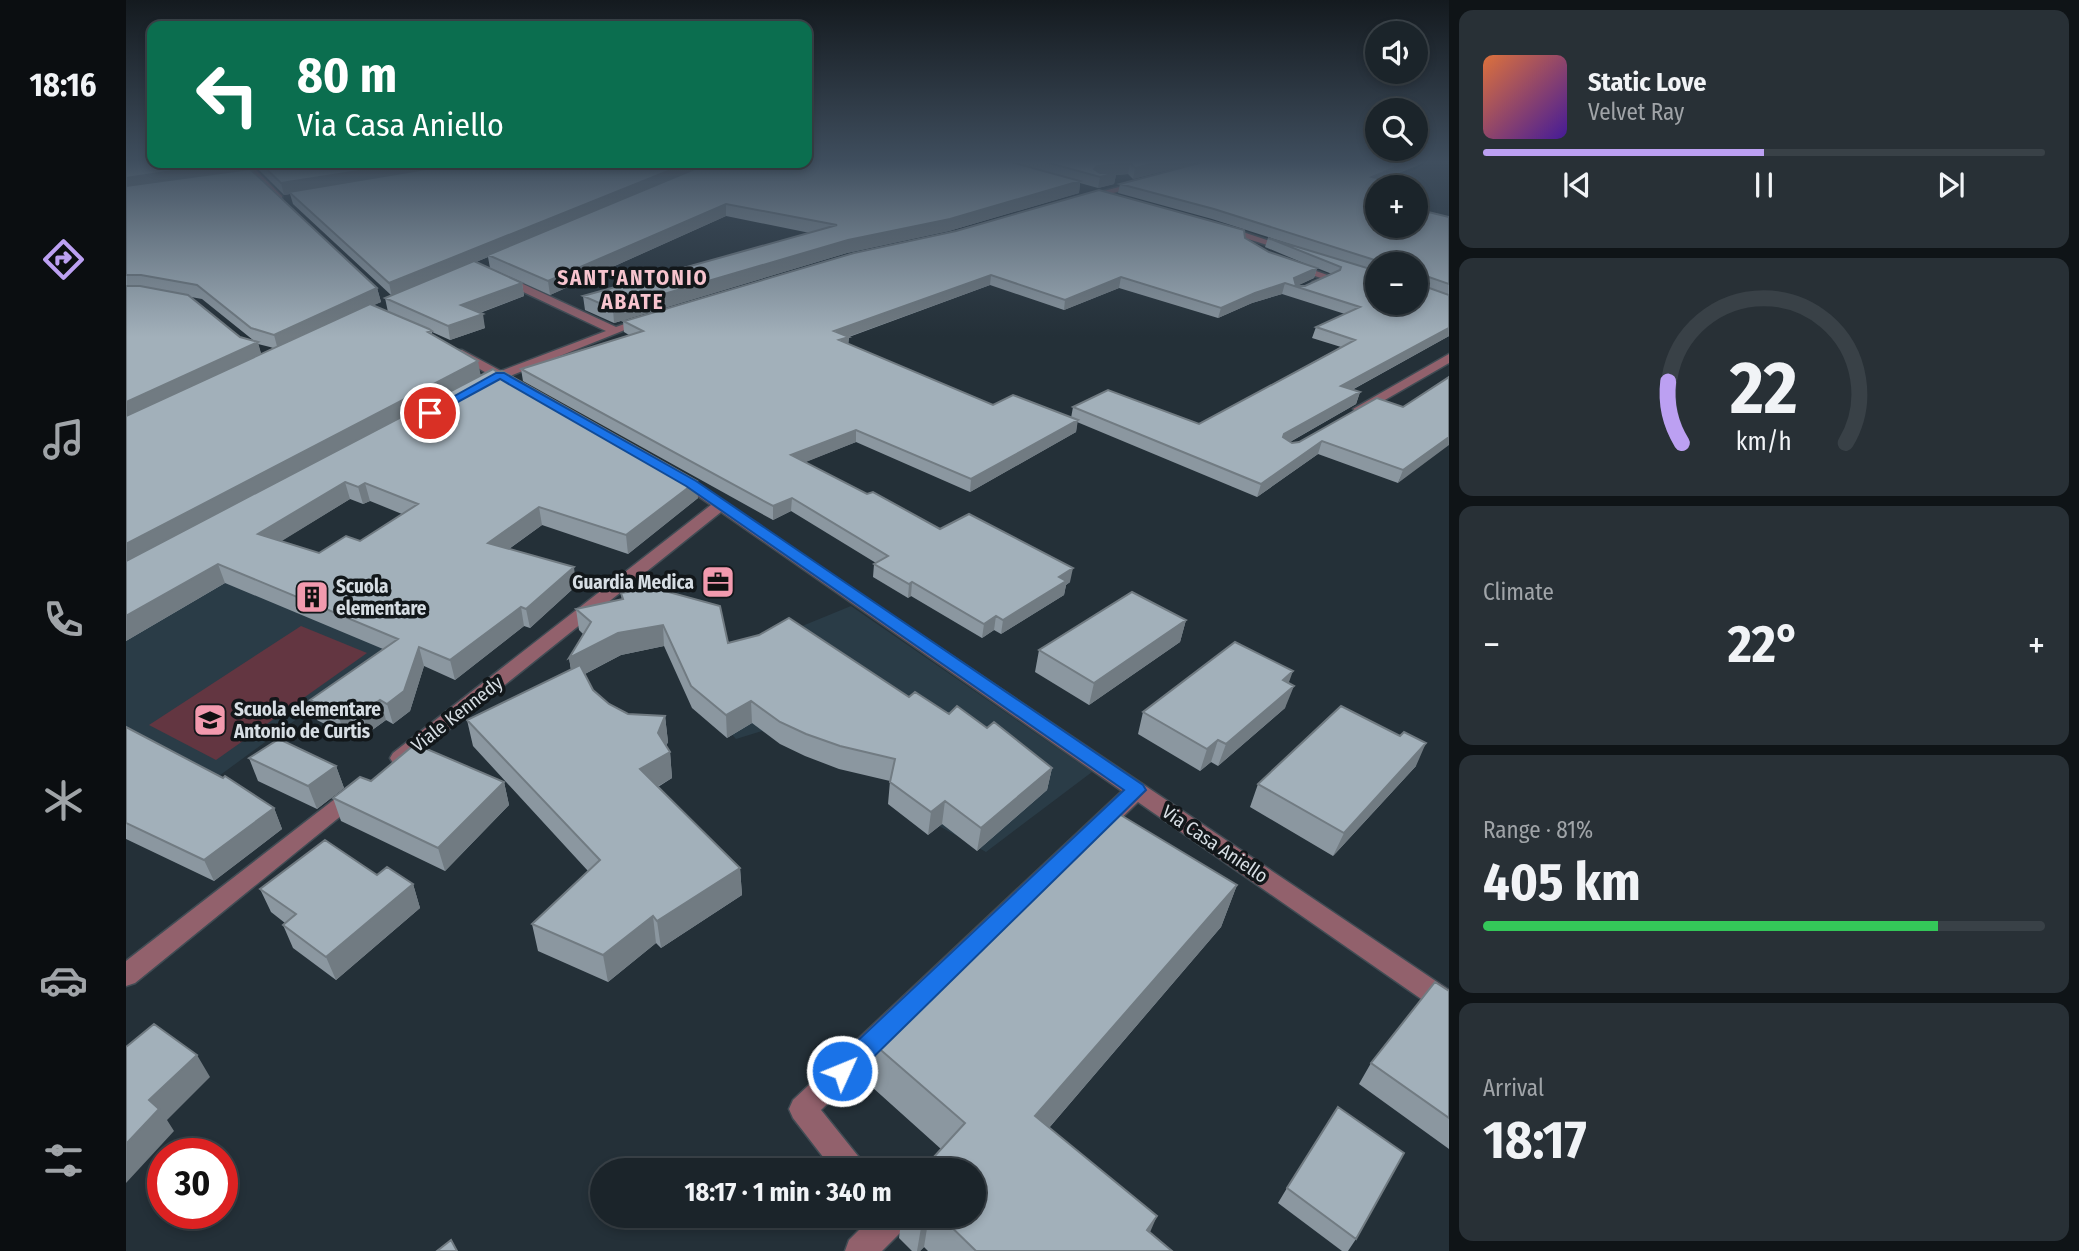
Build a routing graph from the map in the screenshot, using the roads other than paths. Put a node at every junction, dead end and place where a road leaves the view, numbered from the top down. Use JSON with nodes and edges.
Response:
{"nodes":[{"id":1,"x":1208,"y":223,"type":"edge"},
{"id":2,"x":1226,"y":229,"type":"junction"},
{"id":3,"x":1297,"y":251,"type":"edge"},
{"id":4,"x":1264,"y":252,"type":"edge"},
{"id":5,"x":1283,"y":262,"type":"edge"},
{"id":6,"x":487,"y":272,"type":"edge"},
{"id":7,"x":1308,"y":287,"type":"edge"},
{"id":8,"x":664,"y":314,"type":"edge"},
{"id":9,"x":614,"y":330,"type":"junction"},
{"id":10,"x":447,"y":346,"type":"edge"},
{"id":11,"x":1449,"y":358,"type":"edge"},
{"id":12,"x":500,"y":375,"type":"junction"},
{"id":13,"x":476,"y":388,"type":"edge"},
{"id":14,"x":524,"y":388,"type":"edge"},
{"id":15,"x":1346,"y":416,"type":"edge"},
{"id":16,"x":667,"y":470,"type":"edge"},
{"id":17,"x":721,"y":505,"type":"junction"},
{"id":18,"x":1137,"y":790,"type":"junction"},
{"id":19,"x":126,"y":975,"type":"edge"},
{"id":20,"x":1449,"y":1004,"type":"edge"},
{"id":21,"x":842,"y":1158,"type":"edge"},
{"id":22,"x":883,"y":1228,"type":"edge"},
{"id":23,"x":860,"y":1251,"type":"edge"}],
"edges":[{"from":1,"to":2,"type":"street"},
{"from":2,"to":3,"type":"street"},
{"from":2,"to":4,"type":"street"},
{"from":5,"to":7,"type":"street"},
{"from":6,"to":9,"type":"street"},
{"from":8,"to":9,"type":"street"},
{"from":9,"to":12,"type":"street"},
{"from":10,"to":12,"type":"street"},
{"from":11,"to":15,"type":"street"},
{"from":12,"to":13,"type":"street"},
{"from":12,"to":14,"type":"street"},
{"from":16,"to":17,"type":"street","name":"Via Casa Aniello"},
{"from":17,"to":18,"type":"street","name":"Via Casa Aniello"},
{"from":17,"to":19,"type":"street","name":"Viale Kennedy"},
{"from":18,"to":20,"type":"street","name":"Via Casa Aniello"},
{"from":18,"to":21,"type":"street"},
{"from":22,"to":23,"type":"street"}]}
